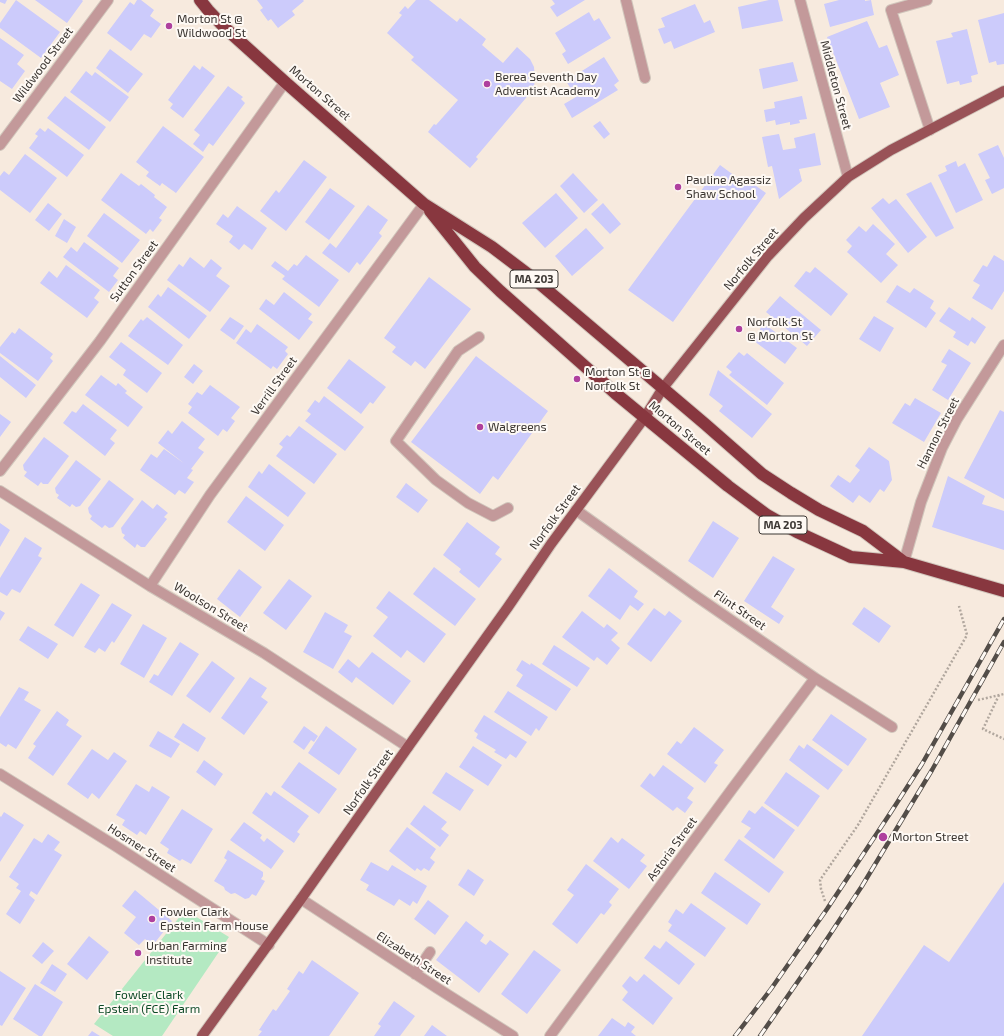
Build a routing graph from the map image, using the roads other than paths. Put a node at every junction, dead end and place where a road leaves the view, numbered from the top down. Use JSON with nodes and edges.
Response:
{"nodes":[{"id":1,"x":108,"y":0,"type":"edge"},
{"id":2,"x":200,"y":0,"type":"edge"},
{"id":3,"x":626,"y":0,"type":"edge"},
{"id":4,"x":800,"y":0,"type":"edge"},
{"id":5,"x":927,"y":0,"type":"edge"},
{"id":6,"x":645,"y":78,"type":"dead end"},
{"id":7,"x":285,"y":82,"type":"junction"},
{"id":8,"x":1004,"y":91,"type":"edge"},
{"id":9,"x":930,"y":130,"type":"junction"},
{"id":10,"x":0,"y":145,"type":"edge"},
{"id":11,"x":848,"y":177,"type":"junction"},
{"id":12,"x":424,"y":204,"type":"junction"},
{"id":13,"x":479,"y":337,"type":"dead end"},
{"id":14,"x":1004,"y":345,"type":"edge"},
{"id":15,"x":663,"y":388,"type":"junction"},
{"id":16,"x":644,"y":417,"type":"junction"},
{"id":17,"x":0,"y":471,"type":"edge"},
{"id":18,"x":0,"y":492,"type":"edge"},
{"id":19,"x":508,"y":508,"type":"dead end"},
{"id":20,"x":576,"y":510,"type":"junction"},
{"id":21,"x":904,"y":562,"type":"junction"},
{"id":22,"x":150,"y":586,"type":"junction"},
{"id":23,"x":1001,"y":590,"type":"edge"},
{"id":24,"x":816,"y":678,"type":"junction"},
{"id":25,"x":892,"y":727,"type":"dead end"},
{"id":26,"x":408,"y":747,"type":"junction"},
{"id":27,"x":0,"y":774,"type":"edge"},
{"id":28,"x":301,"y":899,"type":"junction"},
{"id":29,"x":269,"y":945,"type":"junction"},
{"id":30,"x":430,"y":952,"type":"dead end"},
{"id":31,"x":415,"y":974,"type":"junction"},
{"id":32,"x":202,"y":1036,"type":"edge"},
{"id":33,"x":513,"y":1036,"type":"edge"},
{"id":34,"x":550,"y":1036,"type":"edge"}],
"edges":[{"from":1,"to":10,"type":"street","name":"Wildwood Street"},
{"from":2,"to":7,"type":"highway","name":"Morton Street","number":"MA 203"},
{"from":3,"to":6,"type":"street"},
{"from":4,"to":11,"type":"street","name":"Middleton Street"},
{"from":5,"to":9,"type":"street"},
{"from":7,"to":12,"type":"highway","name":"Morton Street","number":"MA 203"},
{"from":7,"to":17,"type":"street","name":"Sutton Street"},
{"from":8,"to":9,"type":"main road","name":"Norfolk Street"},
{"from":9,"to":11,"type":"main road","name":"Norfolk Street"},
{"from":11,"to":15,"type":"main road","name":"Norfolk Street"},
{"from":12,"to":15,"type":"highway","name":"Morton Street","number":"MA 203"},
{"from":12,"to":16,"type":"highway","name":"Morton Street","number":"MA 203"},
{"from":12,"to":22,"type":"street","name":"Verrill Street"},
{"from":13,"to":19,"type":"street"},
{"from":14,"to":21,"type":"street","name":"Hannon Street"},
{"from":15,"to":16,"type":"main road","name":"Norfolk Street"},
{"from":15,"to":21,"type":"highway","name":"Morton Street","number":"MA 203"},
{"from":16,"to":20,"type":"main road","name":"Norfolk Street"},
{"from":16,"to":21,"type":"highway","name":"Morton Street","number":"MA 203"},
{"from":18,"to":22,"type":"street","name":"Woolson Street"},
{"from":20,"to":24,"type":"street","name":"Flint Street"},
{"from":20,"to":26,"type":"main road","name":"Norfolk Street"},
{"from":21,"to":23,"type":"highway","name":"Morton Street","number":"MA 203"},
{"from":22,"to":26,"type":"street","name":"Woolson Street"},
{"from":24,"to":25,"type":"street","name":"Flint Street"},
{"from":24,"to":34,"type":"street","name":"Astoria Street"},
{"from":26,"to":28,"type":"main road","name":"Norfolk Street"},
{"from":27,"to":29,"type":"street","name":"Hosmer Street"},
{"from":28,"to":29,"type":"main road","name":"Norfolk Street"},
{"from":28,"to":31,"type":"street","name":"Elizabeth Street"},
{"from":29,"to":32,"type":"main road","name":"Norfolk Street"},
{"from":30,"to":31,"type":"street"},
{"from":31,"to":33,"type":"street","name":"Elizabeth Street"}]}
